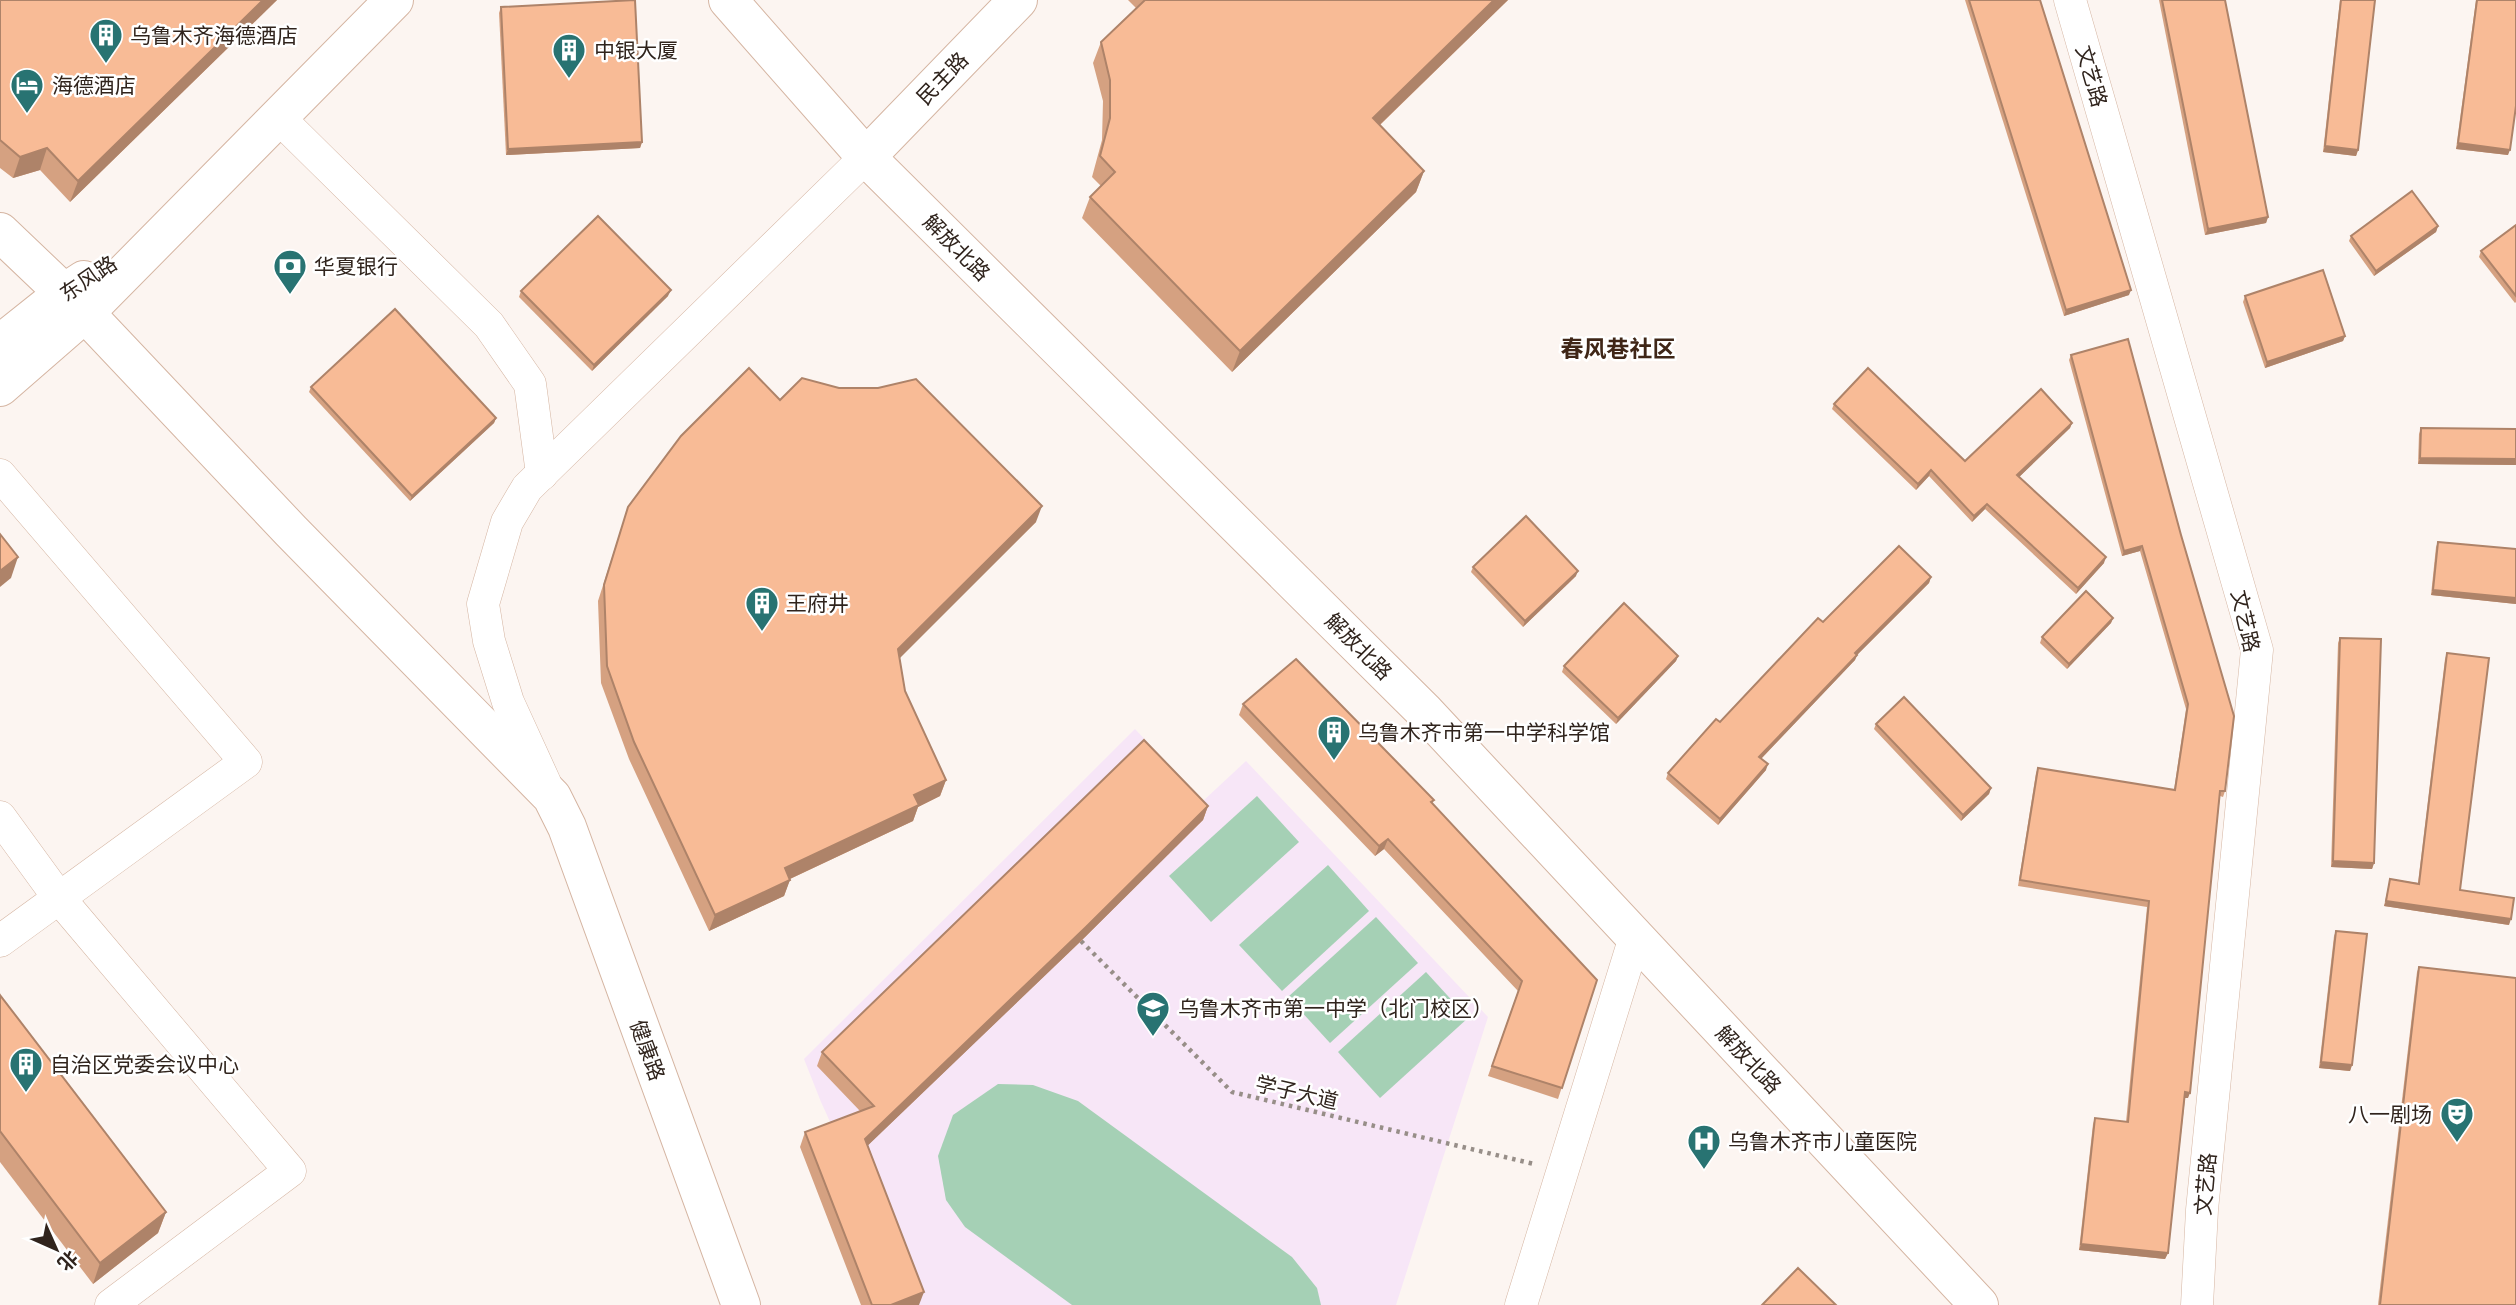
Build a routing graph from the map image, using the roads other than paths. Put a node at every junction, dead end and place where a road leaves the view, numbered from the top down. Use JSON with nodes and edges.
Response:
{"nodes":[{"id":1,"x":394,"y":0,"type":"edge"},
{"id":2,"x":727,"y":0,"type":"edge"},
{"id":3,"x":1018,"y":0,"type":"edge"},
{"id":4,"x":2070,"y":0,"type":"edge"},
{"id":5,"x":278,"y":117,"type":"junction"},
{"id":6,"x":866,"y":157,"type":"junction"},
{"id":7,"x":0,"y":232,"type":"edge"},
{"id":8,"x":74,"y":303,"type":"junction"},
{"id":9,"x":0,"y":344,"type":"edge"},
{"id":10,"x":0,"y":387,"type":"edge"},
{"id":11,"x":542,"y":474,"type":"junction"},
{"id":12,"x":0,"y":475,"type":"edge"},
{"id":13,"x":552,"y":797,"type":"junction"},
{"id":14,"x":0,"y":817,"type":"edge"},
{"id":15,"x":59,"y":898,"type":"junction"},
{"id":16,"x":1635,"y":937,"type":"junction"},
{"id":17,"x":0,"y":941,"type":"edge"},
{"id":18,"x":111,"y":1305,"type":"edge"},
{"id":19,"x":741,"y":1305,"type":"edge"},
{"id":20,"x":1521,"y":1305,"type":"edge"},
{"id":21,"x":1979,"y":1305,"type":"edge"},
{"id":22,"x":2197,"y":1305,"type":"edge"}],
"edges":[{"from":1,"to":5,"type":"main road"},
{"from":2,"to":6,"type":"main road","name":"解放北路"},
{"from":3,"to":6,"type":"main road","name":"民主路"},
{"from":4,"to":22,"type":"street","name":"文艺路"},
{"from":5,"to":8,"type":"main road"},
{"from":5,"to":11,"type":"street"},
{"from":6,"to":11,"type":"street"},
{"from":6,"to":16,"type":"main road","name":"解放北路"},
{"from":7,"to":8,"type":"main road","name":"健康路"},
{"from":8,"to":9,"type":"main road","name":"东风路"},
{"from":8,"to":10,"type":"main road","name":"东风路"},
{"from":8,"to":13,"type":"main road","name":"健康路"},
{"from":11,"to":13,"type":"street"},
{"from":12,"to":15,"type":"street"},
{"from":13,"to":19,"type":"main road","name":"健康路"},
{"from":14,"to":15,"type":"street"},
{"from":15,"to":17,"type":"street"},
{"from":15,"to":18,"type":"street"},
{"from":16,"to":20,"type":"street"},
{"from":16,"to":21,"type":"main road","name":"解放北路"}]}
